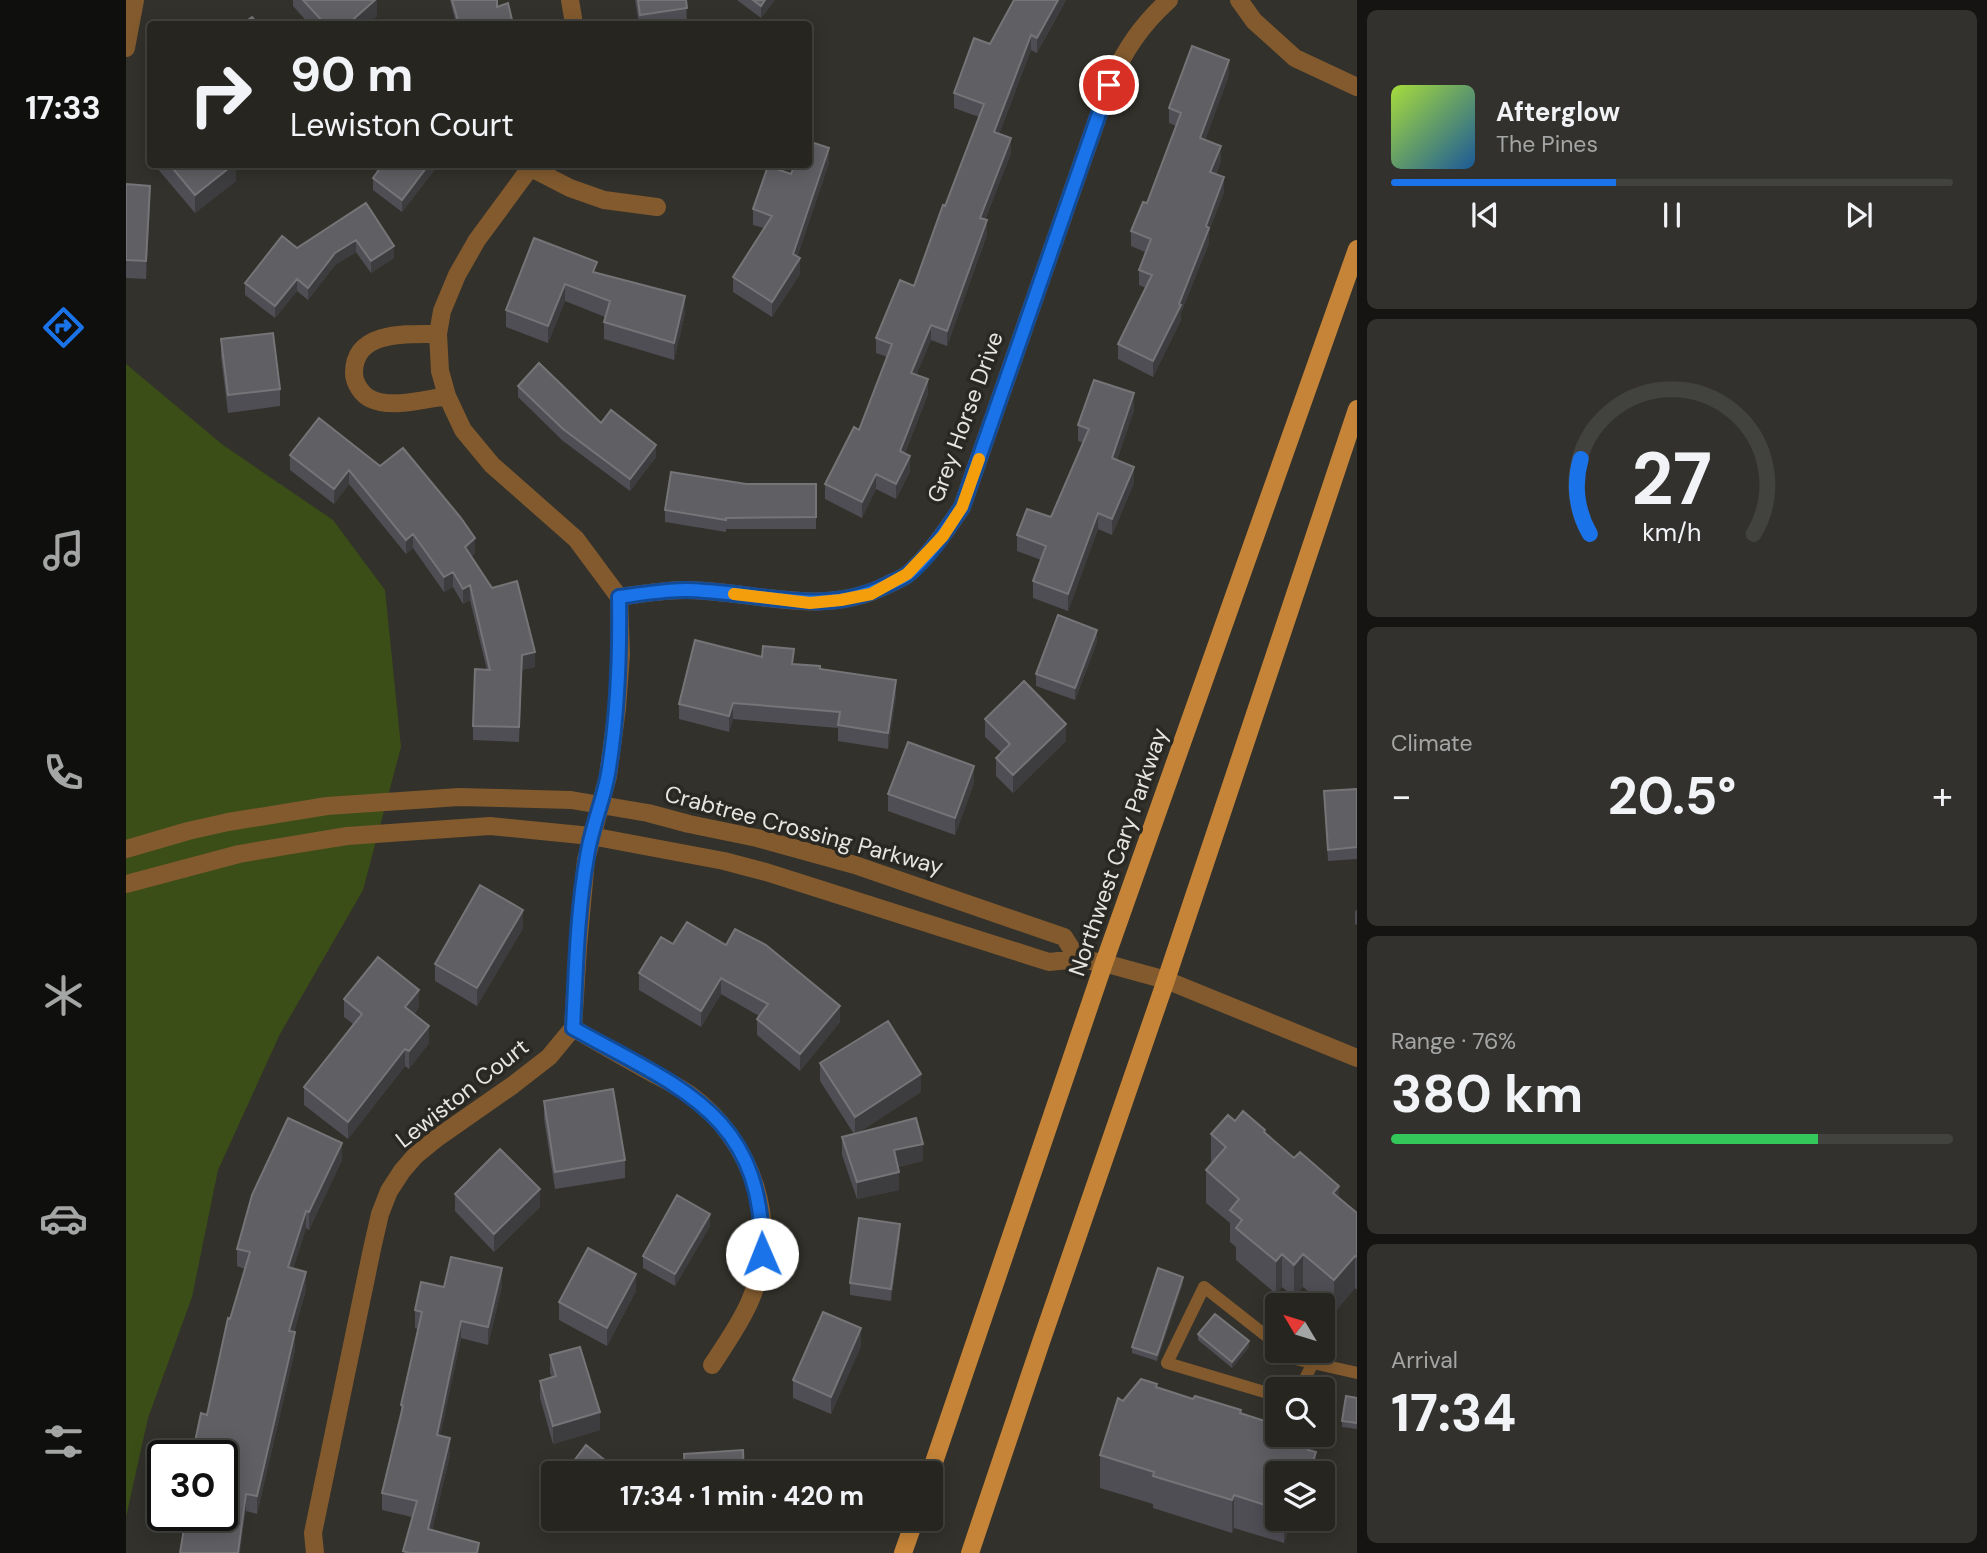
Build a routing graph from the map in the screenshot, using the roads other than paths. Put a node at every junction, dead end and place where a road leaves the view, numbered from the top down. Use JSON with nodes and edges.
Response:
{"nodes":[{"id":1,"x":135,"y":0,"type":"edge"},
{"id":2,"x":570,"y":0,"type":"edge"},
{"id":3,"x":1169,"y":0,"type":"edge"},
{"id":4,"x":1239,"y":0,"type":"edge"},
{"id":5,"x":574,"y":21,"type":"edge"},
{"id":6,"x":126,"y":48,"type":"edge"},
{"id":7,"x":1357,"y":87,"type":"edge"},
{"id":8,"x":531,"y":168,"type":"edge"},
{"id":9,"x":535,"y":168,"type":"edge"},
{"id":10,"x":657,"y":207,"type":"dead end"},
{"id":11,"x":1357,"y":249,"type":"edge"},
{"id":12,"x":438,"y":334,"type":"junction"},
{"id":13,"x":447,"y":396,"type":"junction"},
{"id":14,"x":1357,"y":409,"type":"edge"},
{"id":15,"x":619,"y":597,"type":"junction"},
{"id":16,"x":600,"y":804,"type":"junction"},
{"id":17,"x":591,"y":836,"type":"junction"},
{"id":18,"x":126,"y":849,"type":"edge"},
{"id":19,"x":126,"y":884,"type":"edge"},
{"id":20,"x":1078,"y":959,"type":"junction"},
{"id":21,"x":1104,"y":963,"type":"junction"},
{"id":22,"x":1166,"y":980,"type":"junction"},
{"id":23,"x":573,"y":1028,"type":"junction"},
{"id":24,"x":1357,"y":1058,"type":"edge"},
{"id":25,"x":1265,"y":1335,"type":"edge"},
{"id":26,"x":1313,"y":1363,"type":"joint"},
{"id":27,"x":712,"y":1365,"type":"dead end"},
{"id":28,"x":1357,"y":1373,"type":"edge"},
{"id":29,"x":1306,"y":1377,"type":"edge"},
{"id":30,"x":1265,"y":1392,"type":"edge"},
{"id":31,"x":934,"y":1461,"type":"edge"},
{"id":32,"x":911,"y":1531,"type":"edge"},
{"id":33,"x":315,"y":1553,"type":"edge"},
{"id":34,"x":903,"y":1553,"type":"edge"},
{"id":35,"x":970,"y":1553,"type":"edge"}],
"edges":[{"from":1,"to":6,"type":"street"},
{"from":2,"to":5,"type":"street"},
{"from":3,"to":15,"type":"street","name":"Grey Horse Drive"},
{"from":4,"to":7,"type":"street"},
{"from":8,"to":12,"type":"street"},
{"from":9,"to":10,"type":"street"},
{"from":11,"to":21,"type":"main road","name":"Northwest Cary Parkway"},
{"from":12,"to":13,"type":"street"},
{"from":12,"to":13,"type":"street"},
{"from":13,"to":15,"type":"street"},
{"from":14,"to":22,"type":"main road"},
{"from":15,"to":16,"type":"street"},
{"from":16,"to":17,"type":"street"},
{"from":16,"to":18,"type":"street","name":"Crabtree Crossing Parkway"},
{"from":16,"to":20,"type":"street","name":"Crabtree Crossing Parkway"},
{"from":17,"to":19,"type":"street"},
{"from":17,"to":20,"type":"street"},
{"from":17,"to":23,"type":"street"},
{"from":20,"to":21,"type":"street"},
{"from":21,"to":22,"type":"street"},
{"from":21,"to":31,"type":"main road","name":"Northwest Cary Parkway"},
{"from":22,"to":24,"type":"street"},
{"from":22,"to":35,"type":"main road"},
{"from":23,"to":27,"type":"street"},
{"from":23,"to":33,"type":"street","name":"Lewiston Court"},
{"from":25,"to":30,"type":"lane"},
{"from":26,"to":28,"type":"lane"},
{"from":26,"to":29,"type":"lane"},
{"from":32,"to":34,"type":"main road"}]}
